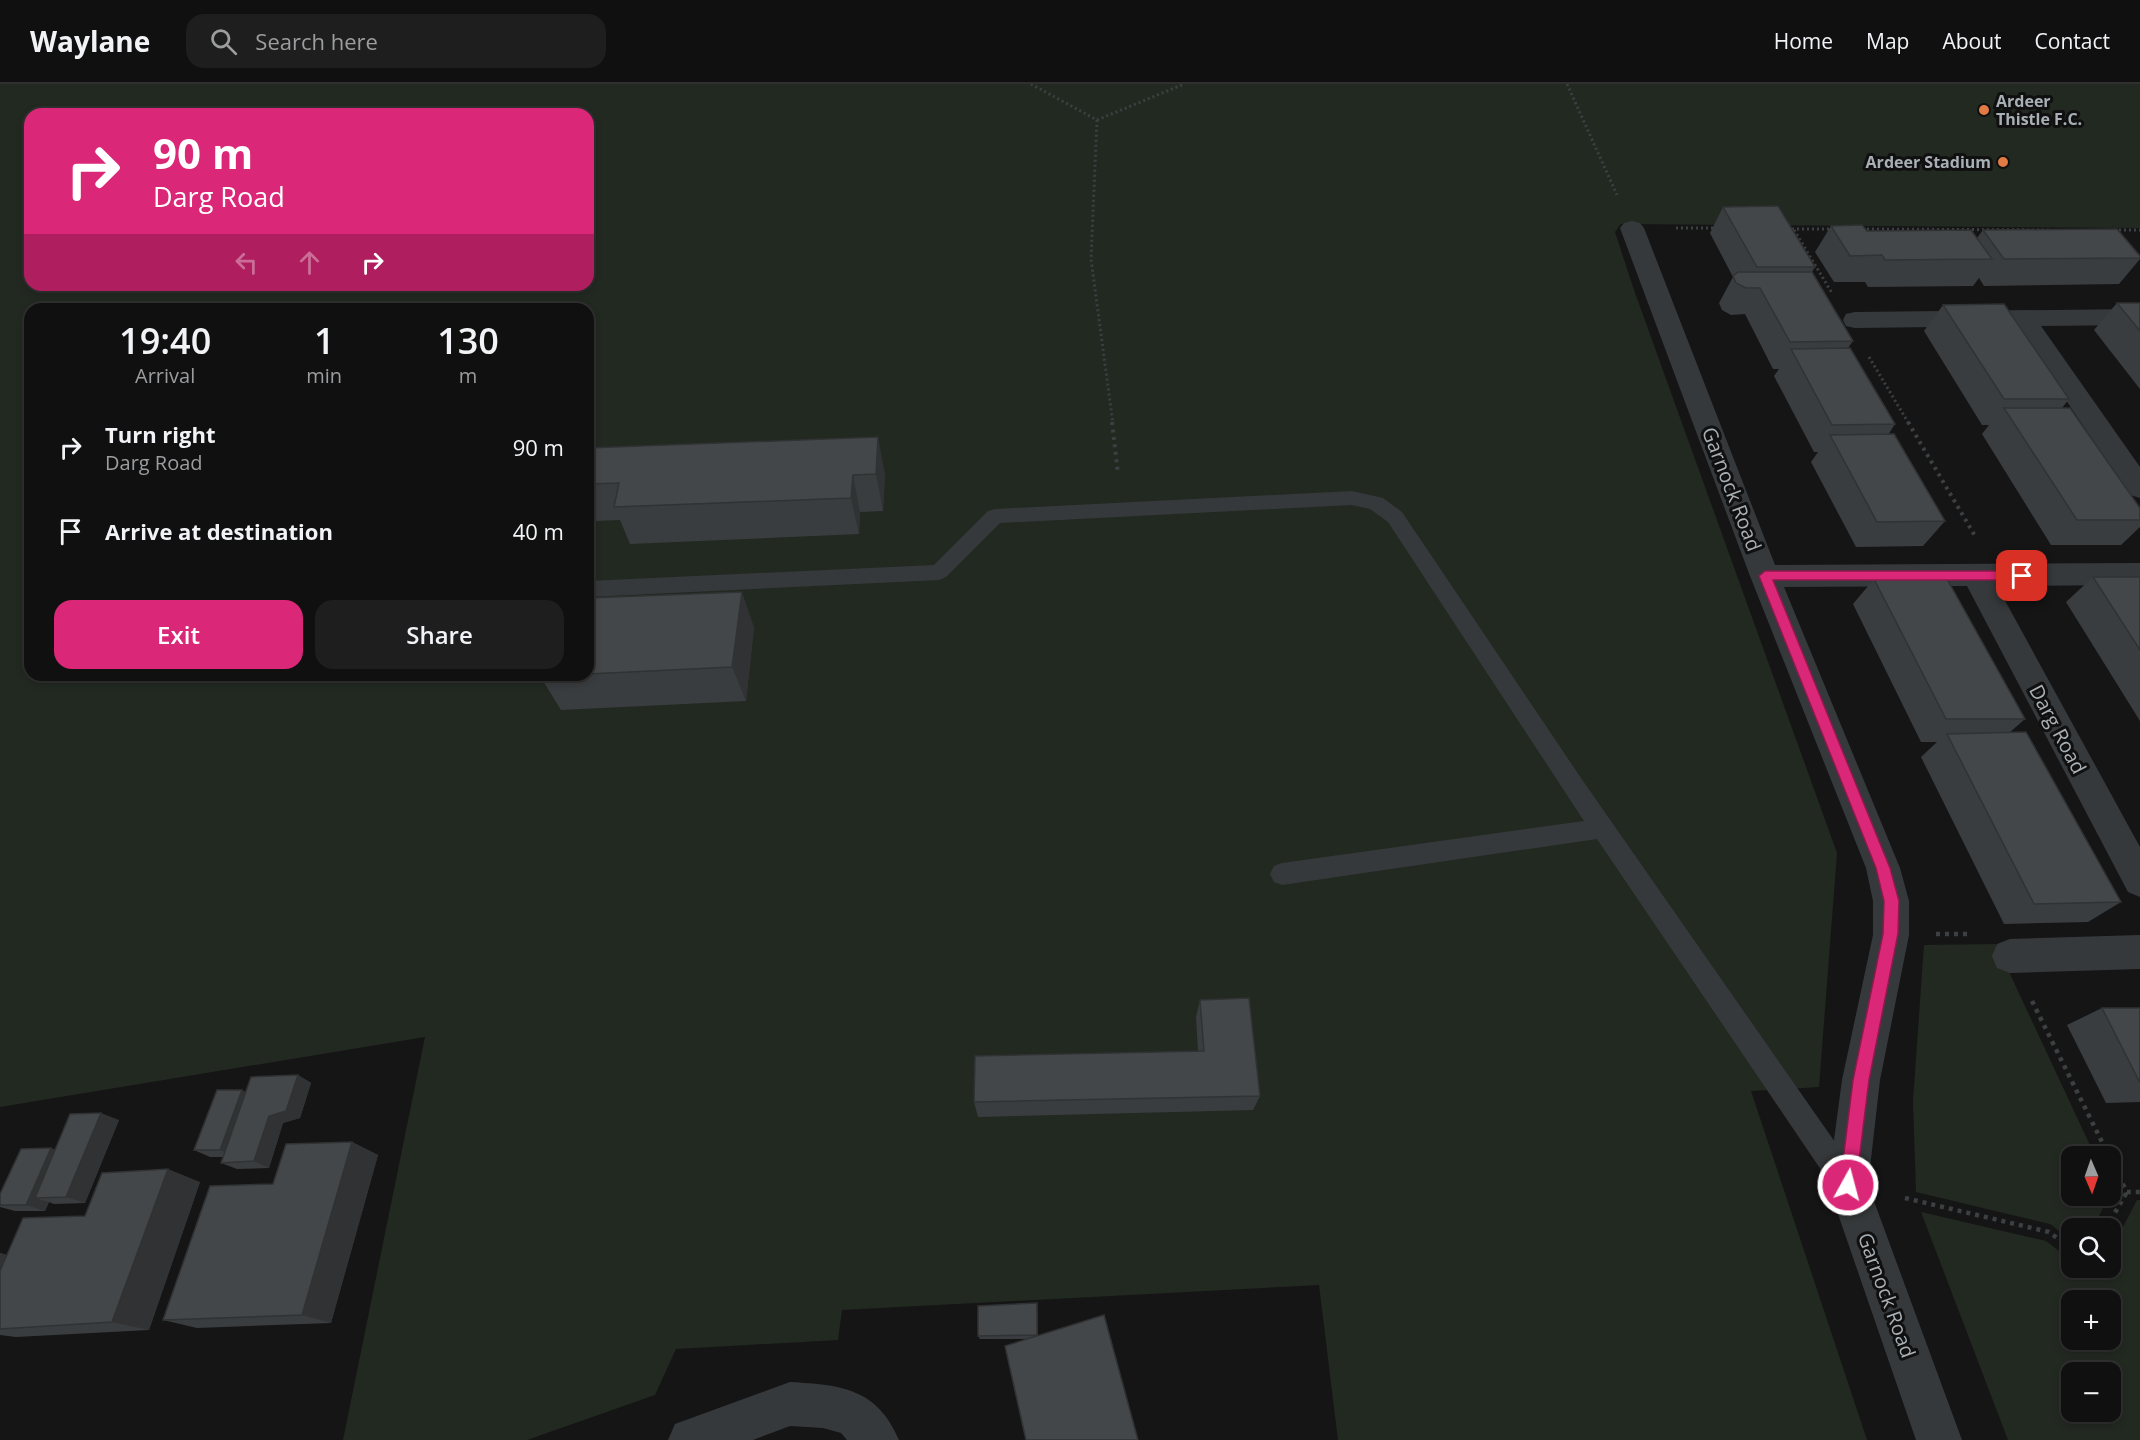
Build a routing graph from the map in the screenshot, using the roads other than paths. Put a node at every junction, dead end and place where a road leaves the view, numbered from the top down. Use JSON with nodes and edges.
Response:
{"nodes":[{"id":1,"x":1632,"y":228,"type":"road end"},
{"id":2,"x":2139,"y":317,"type":"edge"},
{"id":3,"x":2024,"y":319,"type":"junction"},
{"id":4,"x":1855,"y":320,"type":"dead end"},
{"id":5,"x":2140,"y":488,"type":"edge"},
{"id":6,"x":2140,"y":574,"type":"edge"},
{"id":7,"x":1765,"y":576,"type":"junction"},
{"id":8,"x":1987,"y":576,"type":"junction"},
{"id":9,"x":594,"y":589,"type":"edge"},
{"id":10,"x":1603,"y":828,"type":"junction"},
{"id":11,"x":1282,"y":874,"type":"dead end"},
{"id":12,"x":2140,"y":881,"type":"edge"},
{"id":13,"x":2140,"y":952,"type":"edge"},
{"id":14,"x":2010,"y":956,"type":"road end"},
{"id":15,"x":1848,"y":1185,"type":"junction"},
{"id":16,"x":691,"y":1440,"type":"edge"},
{"id":17,"x":876,"y":1440,"type":"edge"},
{"id":18,"x":1939,"y":1440,"type":"edge"}],
"edges":[{"from":1,"to":7,"type":"street","name":"Garnock Road"},
{"from":2,"to":3,"type":"street"},
{"from":3,"to":4,"type":"street"},
{"from":3,"to":5,"type":"street"},
{"from":6,"to":8,"type":"street"},
{"from":7,"to":8,"type":"street"},
{"from":7,"to":15,"type":"street","name":"Garnock Road"},
{"from":8,"to":12,"type":"street","name":"Darg Road"},
{"from":9,"to":10,"type":"lane"},
{"from":10,"to":11,"type":"lane"},
{"from":10,"to":15,"type":"lane"},
{"from":13,"to":14,"type":"street"},
{"from":15,"to":18,"type":"street","name":"Garnock Road"},
{"from":16,"to":17,"type":"street"}]}
